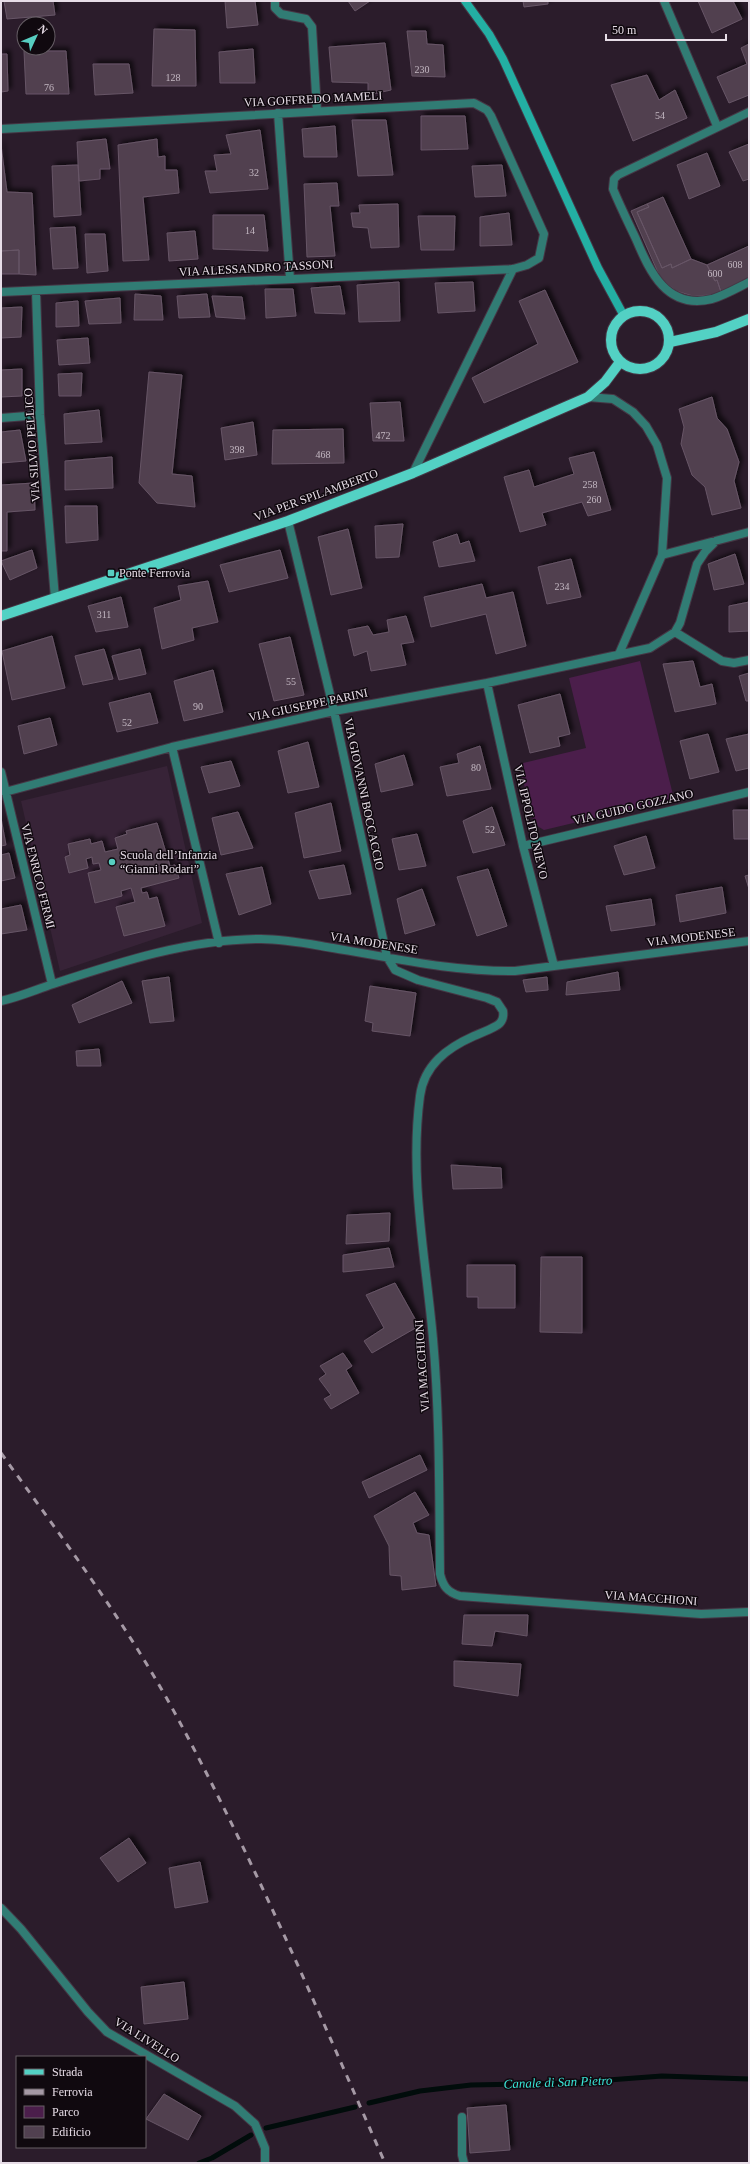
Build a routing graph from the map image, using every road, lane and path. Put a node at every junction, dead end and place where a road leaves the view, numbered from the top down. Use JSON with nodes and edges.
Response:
{"nodes":[{"id":1,"x":275,"y":1,"type":"edge"},
{"id":2,"x":465,"y":1,"type":"edge"},
{"id":3,"x":664,"y":1,"type":"edge"},
{"id":4,"x":317,"y":111,"type":"junction"},
{"id":5,"x":749,"y":112,"type":"edge"},
{"id":6,"x":278,"y":113,"type":"junction"},
{"id":7,"x":717,"y":126,"type":"junction"},
{"id":8,"x":1,"y":129,"type":"edge"},
{"id":9,"x":544,"y":234,"type":"joint"},
{"id":10,"x":513,"y":268,"type":"junction"},
{"id":11,"x":290,"y":279,"type":"junction"},
{"id":12,"x":749,"y":282,"type":"edge"},
{"id":13,"x":36,"y":290,"type":"junction"},
{"id":14,"x":1,"y":292,"type":"edge"},
{"id":15,"x":624,"y":316,"type":"junction"},
{"id":16,"x":749,"y":319,"type":"edge"},
{"id":17,"x":670,"y":342,"type":"junction"},
{"id":18,"x":620,"y":362,"type":"junction"},
{"id":19,"x":588,"y":397,"type":"junction"},
{"id":20,"x":40,"y":415,"type":"junction"},
{"id":21,"x":1,"y":418,"type":"edge"},
{"id":22,"x":413,"y":473,"type":"junction"},
{"id":23,"x":288,"y":521,"type":"junction"},
{"id":24,"x":749,"y":532,"type":"edge"},
{"id":25,"x":716,"y":541,"type":"junction"},
{"id":26,"x":662,"y":555,"type":"junction"},
{"id":27,"x":55,"y":598,"type":"junction"},
{"id":28,"x":1,"y":616,"type":"edge"},
{"id":29,"x":675,"y":632,"type":"junction"},
{"id":30,"x":619,"y":654,"type":"junction"},
{"id":31,"x":749,"y":660,"type":"edge"},
{"id":32,"x":487,"y":683,"type":"junction"},
{"id":33,"x":334,"y":711,"type":"junction"},
{"id":34,"x":172,"y":747,"type":"junction"},
{"id":35,"x":1,"y":772,"type":"edge"},
{"id":36,"x":5,"y":792,"type":"junction"},
{"id":37,"x":749,"y":792,"type":"edge"},
{"id":38,"x":523,"y":846,"type":"junction"},
{"id":39,"x":749,"y":941,"type":"edge"},
{"id":40,"x":219,"y":943,"type":"junction"},
{"id":41,"x":387,"y":957,"type":"junction"},
{"id":42,"x":554,"y":966,"type":"junction"},
{"id":43,"x":52,"y":984,"type":"junction"},
{"id":44,"x":1,"y":1001,"type":"edge"},
{"id":45,"x":749,"y":1612,"type":"edge"},
{"id":46,"x":1,"y":1908,"type":"edge"},
{"id":47,"x":462,"y":2117,"type":"dead end"},
{"id":48,"x":266,"y":2163,"type":"edge"},
{"id":49,"x":464,"y":2163,"type":"edge"}],
"edges":[{"from":1,"to":4,"type":"street"},
{"from":2,"to":15,"type":"main road"},
{"from":3,"to":7,"type":"street"},
{"from":4,"to":6,"type":"street","name":"VIA GOFFREDO MAMELI"},
{"from":4,"to":9,"type":"street","name":"VIA GOFFREDO MAMELI"},
{"from":5,"to":7,"type":"street"},
{"from":6,"to":8,"type":"street","name":"VIA GOFFREDO MAMELI"},
{"from":6,"to":11,"type":"street"},
{"from":7,"to":12,"type":"street"},
{"from":9,"to":10,"type":"street","name":"VIA ALESSANDRO TASSONI"},
{"from":10,"to":11,"type":"street","name":"VIA ALESSANDRO TASSONI"},
{"from":10,"to":22,"type":"street"},
{"from":11,"to":13,"type":"street","name":"VIA ALESSANDRO TASSONI"},
{"from":13,"to":14,"type":"street","name":"VIA ALESSANDRO TASSONI"},
{"from":13,"to":20,"type":"street","name":"VIA SILVIO PELLICO"},
{"from":15,"to":17,"type":"main road"},
{"from":15,"to":18,"type":"main road"},
{"from":16,"to":17,"type":"main road"},
{"from":17,"to":18,"type":"main road"},
{"from":18,"to":19,"type":"main road","name":"VIA PER SPILAMBERTO"},
{"from":19,"to":22,"type":"main road","name":"VIA PER SPILAMBERTO"},
{"from":19,"to":26,"type":"street"},
{"from":20,"to":21,"type":"street"},
{"from":20,"to":27,"type":"street","name":"VIA SILVIO PELLICO"},
{"from":22,"to":23,"type":"main road","name":"VIA PER SPILAMBERTO"},
{"from":23,"to":27,"type":"main road","name":"VIA PER SPILAMBERTO"},
{"from":23,"to":33,"type":"street","name":"VIA GIOVANNI BOCCACCIO"},
{"from":24,"to":25,"type":"street"},
{"from":25,"to":26,"type":"street"},
{"from":25,"to":29,"type":"street"},
{"from":26,"to":30,"type":"street"},
{"from":27,"to":28,"type":"main road","name":"VIA PER SPILAMBERTO"},
{"from":29,"to":30,"type":"street","name":"VIA GIUSEPPE PARINI"},
{"from":29,"to":31,"type":"street"},
{"from":30,"to":32,"type":"street","name":"VIA GIUSEPPE PARINI"},
{"from":32,"to":33,"type":"street","name":"VIA GIUSEPPE PARINI"},
{"from":32,"to":38,"type":"street","name":"VIA IPPOLITO NIEVO"},
{"from":33,"to":34,"type":"street","name":"VIA GIUSEPPE PARINI"},
{"from":33,"to":41,"type":"street","name":"VIA GIOVANNI BOCCACCIO"},
{"from":34,"to":36,"type":"street","name":"VIA GIUSEPPE PARINI"},
{"from":34,"to":40,"type":"street"},
{"from":35,"to":36,"type":"street","name":"VIA ENRICO FERMI"},
{"from":36,"to":43,"type":"street","name":"VIA ENRICO FERMI"},
{"from":37,"to":38,"type":"street","name":"VIA GUIDO GOZZANO"},
{"from":38,"to":42,"type":"street","name":"VIA IPPOLITO NIEVO"},
{"from":39,"to":42,"type":"street","name":"VIA MODENESE"},
{"from":40,"to":41,"type":"street","name":"VIA MODENESE"},
{"from":40,"to":43,"type":"street","name":"VIA MODENESE"},
{"from":41,"to":42,"type":"street","name":"VIA MODENESE"},
{"from":41,"to":45,"type":"street","name":"VIA MACCHIONI"},
{"from":43,"to":44,"type":"street","name":"VIA MODENESE"},
{"from":46,"to":48,"type":"street","name":"VIA LIVELLO"},
{"from":47,"to":49,"type":"street"}]}
